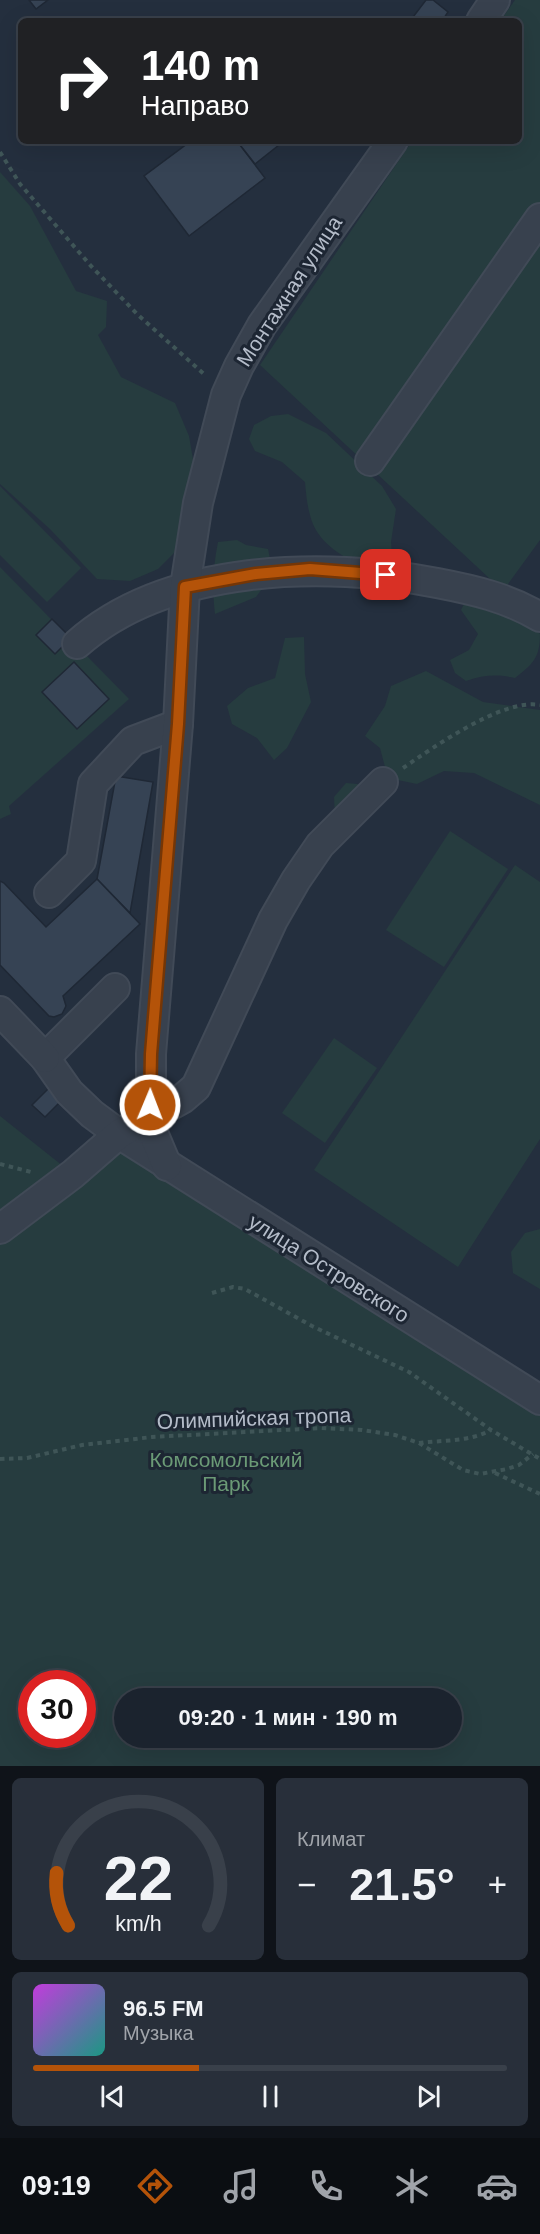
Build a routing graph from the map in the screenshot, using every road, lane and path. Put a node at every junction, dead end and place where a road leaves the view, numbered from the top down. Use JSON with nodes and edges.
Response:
{"nodes":[{"id":1,"x":495,"y":0,"type":"edge"},
{"id":2,"x":483,"y":18,"type":"edge"},
{"id":3,"x":391,"y":144,"type":"edge"},
{"id":4,"x":0,"y":152,"type":"edge"},
{"id":5,"x":540,"y":218,"type":"edge"},
{"id":6,"x":226,"y":395,"type":"junction"},
{"id":7,"x":370,"y":461,"type":"dead end"},
{"id":8,"x":185,"y":587,"type":"junction"},
{"id":9,"x":540,"y":617,"type":"edge"},
{"id":10,"x":77,"y":644,"type":"dead end"},
{"id":11,"x":540,"y":705,"type":"edge"},
{"id":12,"x":178,"y":724,"type":"junction"},
{"id":13,"x":383,"y":782,"type":"joint"},
{"id":14,"x":48,"y":893,"type":"dead end"},
{"id":15,"x":115,"y":988,"type":"dead end"},
{"id":16,"x":0,"y":1011,"type":"edge"},
{"id":17,"x":45,"y":1058,"type":"junction"},
{"id":18,"x":151,"y":1116,"type":"junction"},
{"id":19,"x":119,"y":1134,"type":"junction"},
{"id":20,"x":167,"y":1166,"type":"junction"},
{"id":21,"x":0,"y":1229,"type":"edge"},
{"id":22,"x":212,"y":1293,"type":"dead end"},
{"id":23,"x":540,"y":1400,"type":"edge"},
{"id":24,"x":491,"y":1430,"type":"junction"},
{"id":25,"x":418,"y":1443,"type":"junction"},
{"id":26,"x":533,"y":1454,"type":"junction"},
{"id":27,"x":0,"y":1459,"type":"edge"},
{"id":28,"x":540,"y":1459,"type":"edge"},
{"id":29,"x":494,"y":1472,"type":"junction"},
{"id":30,"x":540,"y":1494,"type":"edge"}],
"edges":[{"from":1,"to":2,"type":"street"},
{"from":3,"to":6,"type":"street","name":"Монтажная улица"},
{"from":4,"to":6,"type":"path"},
{"from":5,"to":7,"type":"street"},
{"from":6,"to":8,"type":"street","name":"Монтажная улица"},
{"from":8,"to":9,"type":"street"},
{"from":8,"to":10,"type":"street"},
{"from":8,"to":12,"type":"street","name":"Монтажная улица"},
{"from":11,"to":13,"type":"path"},
{"from":12,"to":14,"type":"street"},
{"from":12,"to":18,"type":"street","name":"Монтажная улица"},
{"from":13,"to":18,"type":"street"},
{"from":15,"to":17,"type":"street"},
{"from":16,"to":17,"type":"street","name":"улица Островского"},
{"from":17,"to":19,"type":"street","name":"улица Островского"},
{"from":18,"to":19,"type":"street"},
{"from":18,"to":20,"type":"street","name":"Монтажная улица"},
{"from":19,"to":20,"type":"street","name":"улица Островского"},
{"from":19,"to":21,"type":"street"},
{"from":20,"to":23,"type":"street","name":"улица Островского"},
{"from":22,"to":24,"type":"path"},
{"from":24,"to":25,"type":"path"},
{"from":24,"to":26,"type":"path"},
{"from":25,"to":27,"type":"path","name":"Олимпийская тропа"},
{"from":25,"to":29,"type":"path","name":"Олимпийская тропа"},
{"from":26,"to":28,"type":"path"},
{"from":26,"to":29,"type":"path","name":"Олимпийская тропа"},
{"from":29,"to":30,"type":"path"}]}
